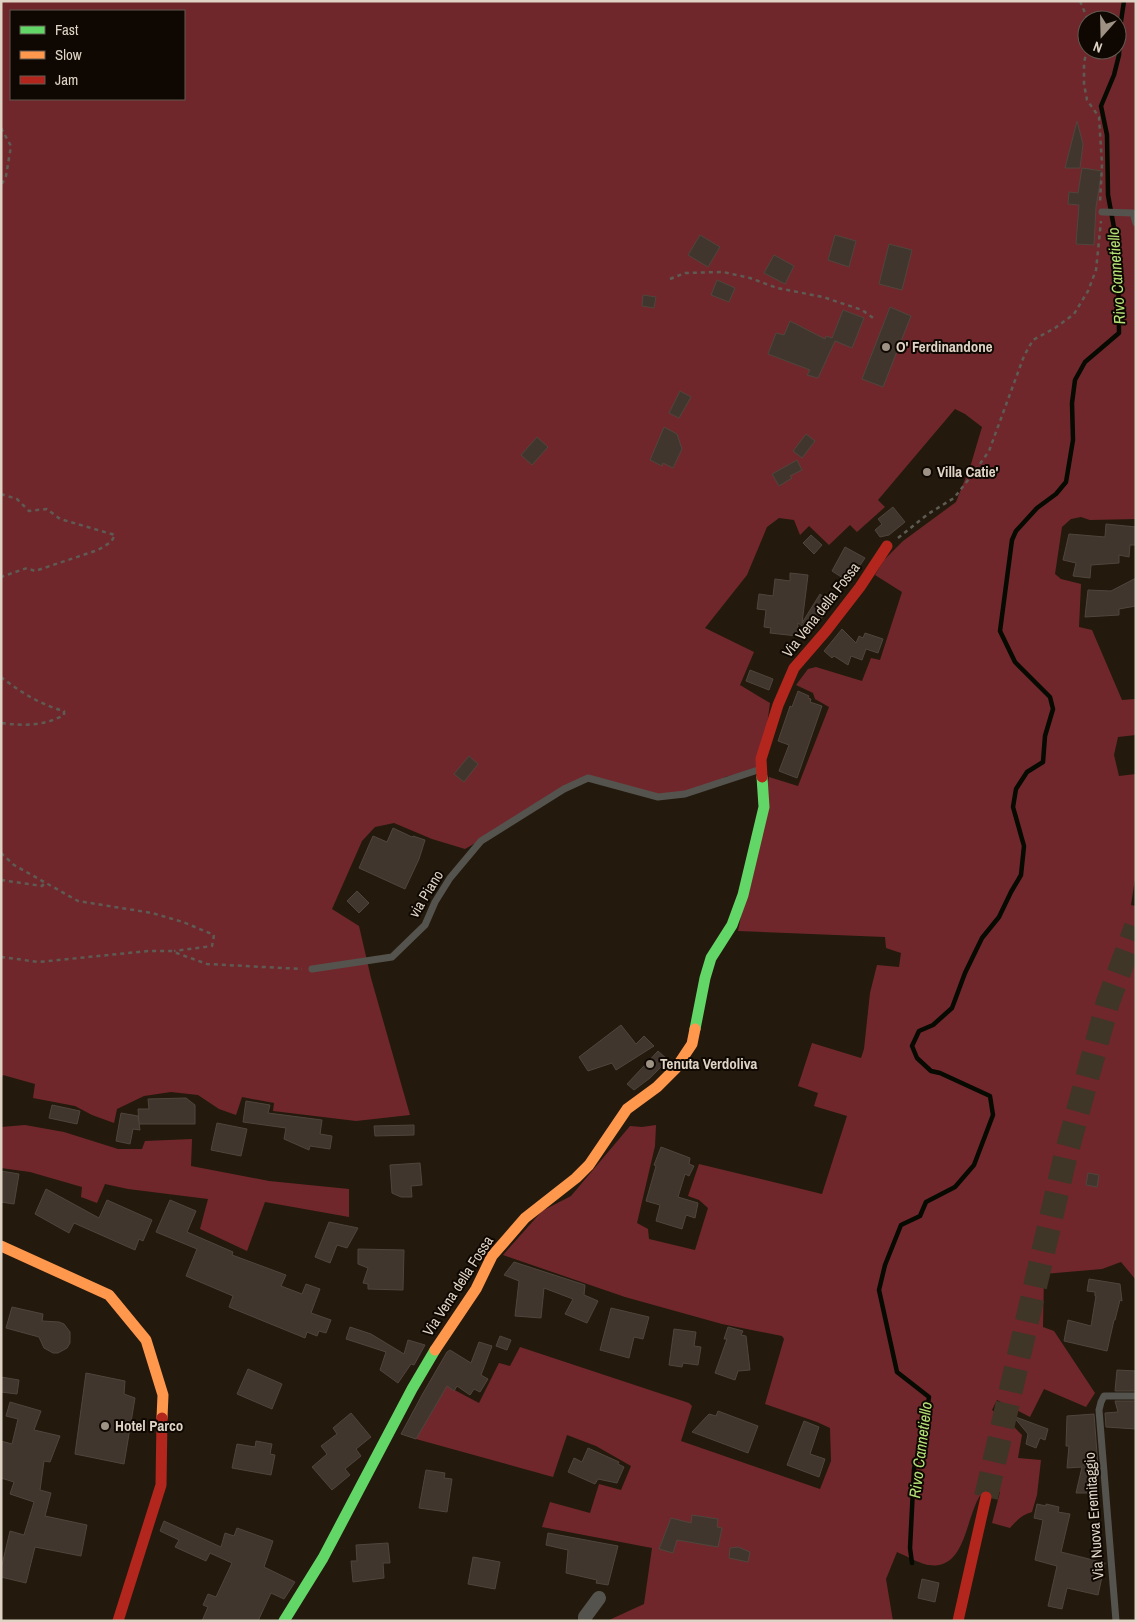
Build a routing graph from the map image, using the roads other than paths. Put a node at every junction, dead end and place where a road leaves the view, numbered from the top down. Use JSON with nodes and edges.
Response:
{"nodes":[{"id":1,"x":1102,"y":212,"type":"road end"},
{"id":2,"x":1136,"y":223,"type":"edge"},
{"id":3,"x":887,"y":546,"type":"road end"},
{"id":4,"x":762,"y":769,"type":"junction"},
{"id":5,"x":312,"y":969,"type":"road end"},
{"id":6,"x":1,"y":1246,"type":"edge"},
{"id":7,"x":1136,"y":1396,"type":"edge"},
{"id":8,"x":986,"y":1497,"type":"tunnel mouth"},
{"id":9,"x":978,"y":1534,"type":"junction"},
{"id":10,"x":958,"y":1575,"type":"dead end"},
{"id":11,"x":599,"y":1598,"type":"dead end"},
{"id":12,"x":118,"y":1621,"type":"edge"},
{"id":13,"x":284,"y":1621,"type":"edge"},
{"id":14,"x":585,"y":1621,"type":"edge"},
{"id":15,"x":958,"y":1621,"type":"edge"},
{"id":16,"x":1116,"y":1621,"type":"edge"}],
"edges":[{"from":1,"to":2,"type":"lane"},
{"from":3,"to":4,"type":"main road","name":"Via Vena della Fossa"},
{"from":4,"to":5,"type":"lane","name":"via Piano"},
{"from":4,"to":13,"type":"main road","name":"Via Vena della Fossa"},
{"from":6,"to":12,"type":"main road"},
{"from":7,"to":16,"type":"lane","name":"Via Nuova Eremitaggio"},
{"from":8,"to":9,"type":"main road"},
{"from":9,"to":10,"type":"main road"},
{"from":9,"to":15,"type":"main road"},
{"from":11,"to":14,"type":"street"}]}
